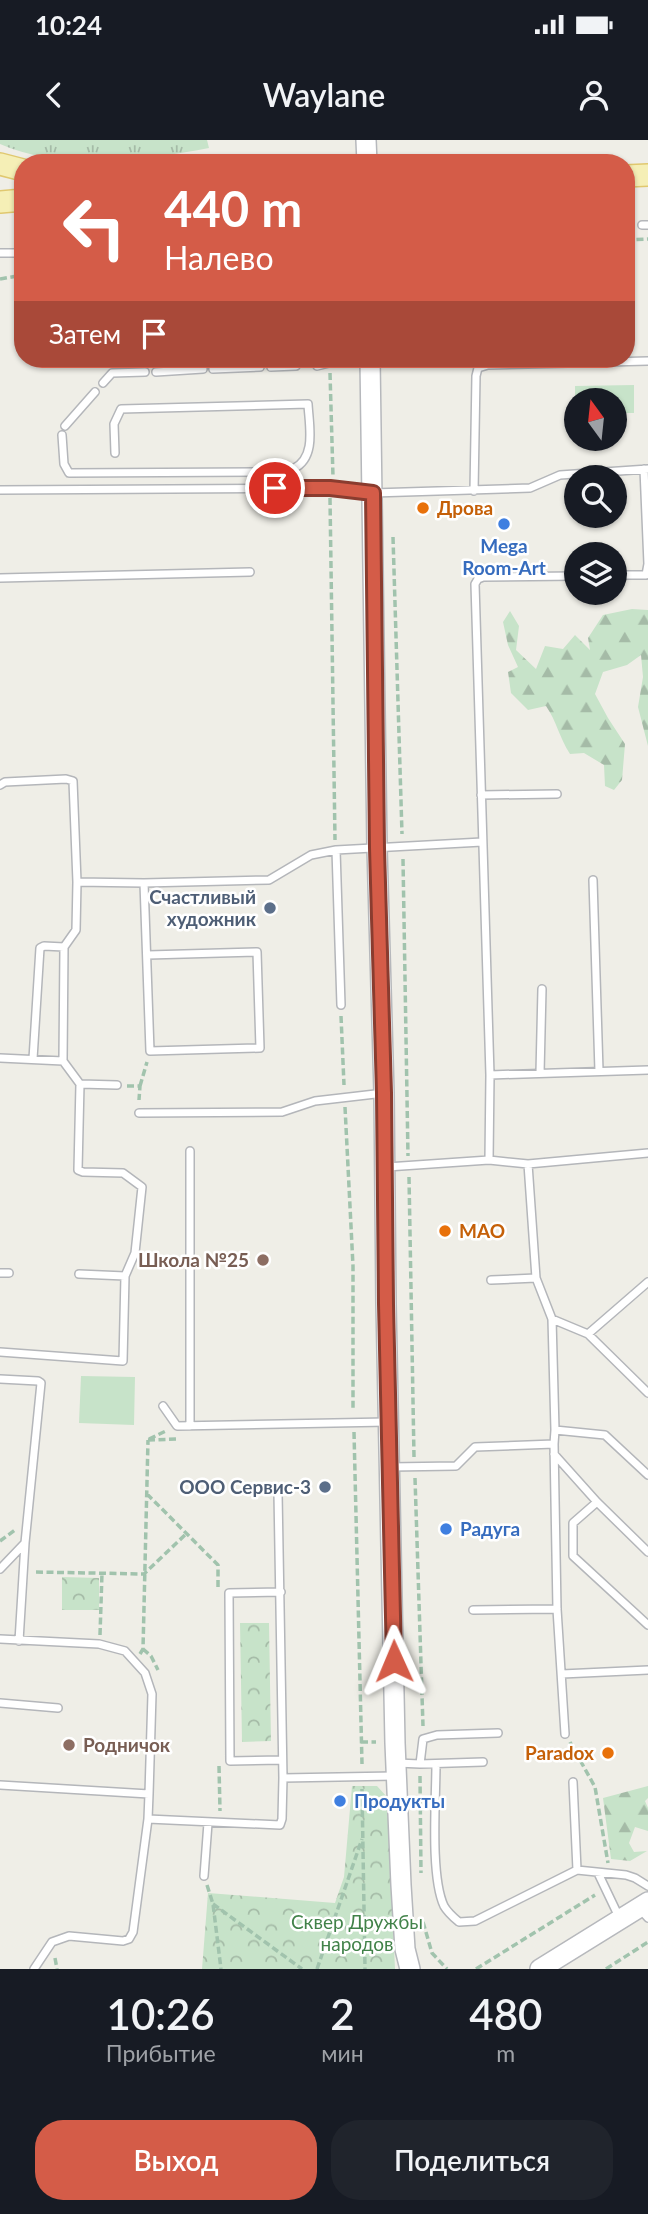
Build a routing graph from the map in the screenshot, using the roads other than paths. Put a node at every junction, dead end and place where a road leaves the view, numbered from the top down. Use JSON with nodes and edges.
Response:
{"nodes":[{"id":1,"x":236,"y":368,"type":"edge"},
{"id":2,"x":370,"y":368,"type":"edge"},
{"id":3,"x":478,"y":368,"type":"edge"},
{"id":4,"x":203,"y":369,"type":"dead end"},
{"id":5,"x":213,"y":369,"type":"dead end"},
{"id":6,"x":145,"y":372,"type":"dead end"},
{"id":7,"x":156,"y":372,"type":"dead end"},
{"id":8,"x":103,"y":383,"type":"dead end"},
{"id":9,"x":95,"y":392,"type":"dead end"},
{"id":10,"x":65,"y":426,"type":"dead end"},
{"id":11,"x":62,"y":435,"type":"dead end"},
{"id":12,"x":115,"y":453,"type":"dead end"},
{"id":13,"x":646,"y":469,"type":"edge"},
{"id":14,"x":0,"y":490,"type":"edge"},
{"id":15,"x":474,"y":491,"type":"junction"},
{"id":16,"x":373,"y":493,"type":"junction"},
{"id":17,"x":250,"y":572,"type":"dead end"},
{"id":18,"x":627,"y":575,"type":"edge"},
{"id":19,"x":564,"y":576,"type":"edge"},
{"id":20,"x":0,"y":578,"type":"edge"},
{"id":21,"x":0,"y":785,"type":"edge"},
{"id":22,"x":557,"y":794,"type":"dead end"},
{"id":23,"x":481,"y":795,"type":"junction"},
{"id":24,"x":482,"y":842,"type":"junction"},
{"id":25,"x":377,"y":848,"type":"junction"},
{"id":26,"x":336,"y":849,"type":"junction"},
{"id":27,"x":593,"y":880,"type":"dead end"},
{"id":28,"x":77,"y":882,"type":"junction"},
{"id":29,"x":144,"y":883,"type":"junction"},
{"id":30,"x":64,"y":947,"type":"junction"},
{"id":31,"x":148,"y":955,"type":"junction"},
{"id":32,"x":542,"y":989,"type":"dead end"},
{"id":33,"x":341,"y":1005,"type":"road end"},
{"id":34,"x":0,"y":1058,"type":"edge"},
{"id":35,"x":33,"y":1059,"type":"junction"},
{"id":36,"x":63,"y":1061,"type":"junction"},
{"id":37,"x":648,"y":1070,"type":"edge"},
{"id":38,"x":599,"y":1071,"type":"junction"},
{"id":39,"x":540,"y":1073,"type":"junction"},
{"id":40,"x":490,"y":1075,"type":"junction"},
{"id":41,"x":80,"y":1084,"type":"junction"},
{"id":42,"x":117,"y":1085,"type":"road end"},
{"id":43,"x":384,"y":1093,"type":"junction"},
{"id":44,"x":139,"y":1113,"type":"road end"},
{"id":45,"x":190,"y":1151,"type":"dead end"},
{"id":46,"x":648,"y":1153,"type":"edge"},
{"id":47,"x":489,"y":1160,"type":"junction"},
{"id":48,"x":528,"y":1164,"type":"junction"},
{"id":49,"x":385,"y":1167,"type":"junction"},
{"id":50,"x":79,"y":1274,"type":"dead end"},
{"id":51,"x":125,"y":1276,"type":"junction"},
{"id":52,"x":536,"y":1278,"type":"junction"},
{"id":53,"x":491,"y":1280,"type":"dead end"},
{"id":54,"x":648,"y":1282,"type":"edge"},
{"id":55,"x":552,"y":1319,"type":"junction"},
{"id":56,"x":588,"y":1334,"type":"junction"},
{"id":57,"x":0,"y":1352,"type":"edge"},
{"id":58,"x":0,"y":1379,"type":"edge"},
{"id":59,"x":648,"y":1392,"type":"edge"},
{"id":60,"x":163,"y":1406,"type":"dead end"},
{"id":61,"x":389,"y":1422,"type":"junction"},
{"id":62,"x":190,"y":1426,"type":"junction"},
{"id":63,"x":555,"y":1430,"type":"junction"},
{"id":64,"x":554,"y":1444,"type":"junction"},
{"id":65,"x":554,"y":1454,"type":"junction"},
{"id":66,"x":391,"y":1467,"type":"junction"},
{"id":67,"x":648,"y":1475,"type":"edge"},
{"id":68,"x":278,"y":1493,"type":"dead end"},
{"id":69,"x":597,"y":1502,"type":"junction"},
{"id":70,"x":24,"y":1543,"type":"junction"},
{"id":71,"x":648,"y":1552,"type":"edge"},
{"id":72,"x":0,"y":1569,"type":"edge"},
{"id":73,"x":281,"y":1592,"type":"junction"},
{"id":74,"x":557,"y":1609,"type":"junction"},
{"id":75,"x":473,"y":1610,"type":"dead end"},
{"id":76,"x":648,"y":1625,"type":"edge"},
{"id":77,"x":0,"y":1639,"type":"edge"},
{"id":78,"x":19,"y":1641,"type":"junction"},
{"id":79,"x":648,"y":1670,"type":"edge"},
{"id":80,"x":562,"y":1674,"type":"junction"},
{"id":81,"x":0,"y":1703,"type":"edge"},
{"id":82,"x":58,"y":1708,"type":"dead end"},
{"id":83,"x":498,"y":1733,"type":"dead end"},
{"id":84,"x":565,"y":1734,"type":"road end"},
{"id":85,"x":282,"y":1760,"type":"junction"},
{"id":86,"x":483,"y":1762,"type":"dead end"},
{"id":87,"x":436,"y":1763,"type":"junction"},
{"id":88,"x":420,"y":1764,"type":"junction"},
{"id":89,"x":396,"y":1769,"type":"junction"},
{"id":90,"x":283,"y":1777,"type":"junction"},
{"id":91,"x":573,"y":1782,"type":"dead end"},
{"id":92,"x":0,"y":1786,"type":"edge"},
{"id":93,"x":149,"y":1794,"type":"junction"},
{"id":94,"x":148,"y":1819,"type":"junction"},
{"id":95,"x":208,"y":1823,"type":"junction"},
{"id":96,"x":578,"y":1870,"type":"junction"},
{"id":97,"x":598,"y":1873,"type":"junction"},
{"id":98,"x":204,"y":1876,"type":"road end"},
{"id":99,"x":648,"y":1886,"type":"edge"},
{"id":100,"x":645,"y":1909,"type":"edge"},
{"id":101,"x":620,"y":1919,"type":"junction"},
{"id":102,"x":34,"y":1969,"type":"edge"},
{"id":103,"x":410,"y":1969,"type":"edge"},
{"id":104,"x":540,"y":1969,"type":"edge"}],
"edges":[{"from":1,"to":5,"type":"lane"},
{"from":2,"to":16,"type":"street"},
{"from":3,"to":15,"type":"lane"},
{"from":4,"to":7,"type":"lane"},
{"from":6,"to":8,"type":"lane"},
{"from":9,"to":10,"type":"lane"},
{"from":11,"to":12,"type":"lane"},
{"from":13,"to":15,"type":"lane"},
{"from":13,"to":18,"type":"lane"},
{"from":14,"to":16,"type":"lane"},
{"from":15,"to":16,"type":"lane"},
{"from":16,"to":25,"type":"street"},
{"from":17,"to":20,"type":"lane"},
{"from":19,"to":23,"type":"lane"},
{"from":21,"to":28,"type":"lane"},
{"from":22,"to":23,"type":"lane"},
{"from":23,"to":24,"type":"lane"},
{"from":24,"to":25,"type":"lane"},
{"from":24,"to":40,"type":"lane"},
{"from":25,"to":26,"type":"lane"},
{"from":25,"to":43,"type":"street"},
{"from":26,"to":29,"type":"lane"},
{"from":26,"to":33,"type":"lane"},
{"from":27,"to":38,"type":"lane"},
{"from":28,"to":29,"type":"lane"},
{"from":28,"to":30,"type":"lane"},
{"from":29,"to":31,"type":"lane"},
{"from":30,"to":35,"type":"lane"},
{"from":30,"to":36,"type":"lane"},
{"from":31,"to":31,"type":"lane"},
{"from":32,"to":39,"type":"lane"},
{"from":34,"to":35,"type":"lane"},
{"from":35,"to":36,"type":"lane"},
{"from":36,"to":41,"type":"lane"},
{"from":37,"to":38,"type":"lane"},
{"from":38,"to":39,"type":"lane"},
{"from":39,"to":40,"type":"lane"},
{"from":40,"to":47,"type":"lane"},
{"from":41,"to":42,"type":"lane"},
{"from":41,"to":51,"type":"lane"},
{"from":43,"to":44,"type":"lane"},
{"from":43,"to":49,"type":"street"},
{"from":45,"to":62,"type":"lane"},
{"from":46,"to":48,"type":"lane"},
{"from":47,"to":48,"type":"lane"},
{"from":47,"to":49,"type":"lane"},
{"from":48,"to":52,"type":"lane"},
{"from":49,"to":61,"type":"street"},
{"from":50,"to":51,"type":"lane"},
{"from":51,"to":57,"type":"lane"},
{"from":52,"to":53,"type":"lane"},
{"from":52,"to":55,"type":"lane"},
{"from":54,"to":56,"type":"lane"},
{"from":55,"to":56,"type":"lane"},
{"from":55,"to":63,"type":"lane"},
{"from":56,"to":59,"type":"lane"},
{"from":58,"to":70,"type":"lane"},
{"from":60,"to":62,"type":"lane"},
{"from":61,"to":62,"type":"lane"},
{"from":61,"to":66,"type":"street"},
{"from":63,"to":64,"type":"lane"},
{"from":63,"to":67,"type":"lane"},
{"from":64,"to":65,"type":"lane"},
{"from":64,"to":66,"type":"lane"},
{"from":65,"to":69,"type":"lane"},
{"from":65,"to":74,"type":"lane"},
{"from":66,"to":89,"type":"street"},
{"from":68,"to":73,"type":"lane"},
{"from":69,"to":71,"type":"lane"},
{"from":69,"to":76,"type":"lane"},
{"from":70,"to":72,"type":"lane"},
{"from":70,"to":78,"type":"lane"},
{"from":73,"to":85,"type":"lane"},
{"from":73,"to":85,"type":"lane"},
{"from":74,"to":75,"type":"lane"},
{"from":74,"to":80,"type":"lane"},
{"from":77,"to":78,"type":"lane"},
{"from":78,"to":93,"type":"lane"},
{"from":79,"to":80,"type":"lane"},
{"from":80,"to":84,"type":"lane"},
{"from":81,"to":82,"type":"lane"},
{"from":83,"to":88,"type":"lane"},
{"from":85,"to":90,"type":"lane"},
{"from":86,"to":87,"type":"lane"},
{"from":87,"to":88,"type":"lane"},
{"from":87,"to":96,"type":"lane"},
{"from":88,"to":89,"type":"lane"},
{"from":89,"to":90,"type":"lane"},
{"from":89,"to":103,"type":"street"},
{"from":90,"to":95,"type":"lane"},
{"from":91,"to":96,"type":"lane"},
{"from":92,"to":93,"type":"lane"},
{"from":93,"to":94,"type":"lane"},
{"from":94,"to":95,"type":"lane"},
{"from":94,"to":102,"type":"lane"},
{"from":95,"to":98,"type":"lane"},
{"from":96,"to":97,"type":"lane"},
{"from":97,"to":99,"type":"lane"},
{"from":97,"to":101,"type":"lane"},
{"from":100,"to":101,"type":"street"},
{"from":101,"to":104,"type":"street"}]}
